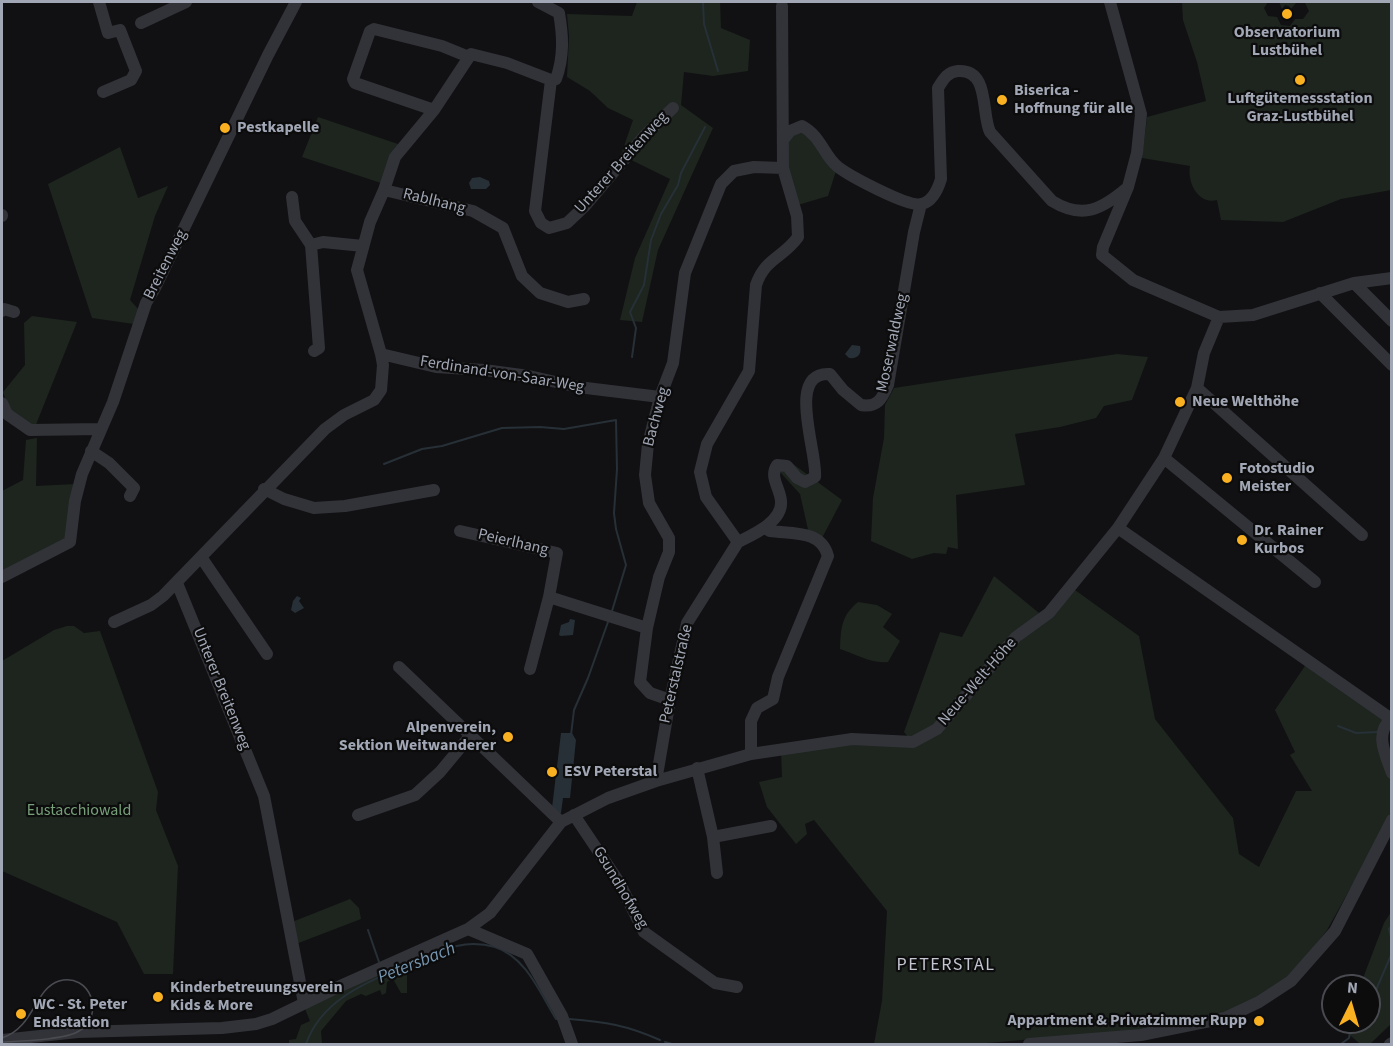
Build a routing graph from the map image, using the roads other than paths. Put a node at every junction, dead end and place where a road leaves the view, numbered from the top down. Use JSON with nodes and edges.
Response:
{"nodes":[{"id":1,"x":99,"y":2,"type":"edge"},
{"id":2,"x":186,"y":2,"type":"edge"},
{"id":3,"x":296,"y":2,"type":"edge"},
{"id":4,"x":538,"y":2,"type":"edge"},
{"id":5,"x":1110,"y":2,"type":"edge"},
{"id":6,"x":782,"y":6,"type":"dead end"},
{"id":7,"x":141,"y":24,"type":"dead end"},
{"id":8,"x":469,"y":57,"type":"junction"},
{"id":9,"x":551,"y":80,"type":"junction"},
{"id":10,"x":103,"y":92,"type":"dead end"},
{"id":11,"x":673,"y":108,"type":"dead end"},
{"id":12,"x":434,"y":110,"type":"junction"},
{"id":13,"x":783,"y":140,"type":"junction"},
{"id":14,"x":783,"y":168,"type":"junction"},
{"id":15,"x":1128,"y":187,"type":"junction"},
{"id":16,"x":384,"y":190,"type":"junction"},
{"id":17,"x":292,"y":197,"type":"dead end"},
{"id":18,"x":921,"y":204,"type":"junction"},
{"id":19,"x":311,"y":245,"type":"junction"},
{"id":20,"x":363,"y":246,"type":"junction"},
{"id":21,"x":1392,"y":278,"type":"edge"},
{"id":22,"x":1354,"y":283,"type":"junction"},
{"id":23,"x":1320,"y":293,"type":"junction"},
{"id":24,"x":584,"y":299,"type":"dead end"},
{"id":25,"x":1219,"y":316,"type":"junction"},
{"id":26,"x":1392,"y":321,"type":"edge"},
{"id":27,"x":314,"y":351,"type":"dead end"},
{"id":28,"x":381,"y":354,"type":"junction"},
{"id":29,"x":1392,"y":365,"type":"edge"},
{"id":30,"x":1197,"y":388,"type":"junction"},
{"id":31,"x":660,"y":397,"type":"junction"},
{"id":32,"x":2,"y":403,"type":"edge"},
{"id":33,"x":100,"y":429,"type":"junction"},
{"id":34,"x":91,"y":451,"type":"junction"},
{"id":35,"x":1164,"y":458,"type":"junction"},
{"id":36,"x":264,"y":489,"type":"junction"},
{"id":37,"x":434,"y":490,"type":"dead end"},
{"id":38,"x":130,"y":496,"type":"dead end"},
{"id":39,"x":765,"y":528,"type":"junction"},
{"id":40,"x":1118,"y":528,"type":"junction"},
{"id":41,"x":460,"y":531,"type":"dead end"},
{"id":42,"x":1362,"y":535,"type":"dead end"},
{"id":43,"x":738,"y":542,"type":"junction"},
{"id":44,"x":201,"y":557,"type":"junction"},
{"id":45,"x":2,"y":577,"type":"edge"},
{"id":46,"x":1315,"y":582,"type":"dead end"},
{"id":47,"x":177,"y":583,"type":"junction"},
{"id":48,"x":549,"y":597,"type":"junction"},
{"id":49,"x":114,"y":622,"type":"dead end"},
{"id":50,"x":647,"y":628,"type":"junction"},
{"id":51,"x":267,"y":654,"type":"dead end"},
{"id":52,"x":399,"y":667,"type":"dead end"},
{"id":53,"x":530,"y":669,"type":"dead end"},
{"id":54,"x":670,"y":700,"type":"junction"},
{"id":55,"x":1391,"y":717,"type":"edge"},
{"id":56,"x":470,"y":736,"type":"junction"},
{"id":57,"x":751,"y":754,"type":"junction"},
{"id":58,"x":698,"y":768,"type":"junction"},
{"id":59,"x":1392,"y":773,"type":"edge"},
{"id":60,"x":656,"y":781,"type":"junction"},
{"id":61,"x":358,"y":815,"type":"dead end"},
{"id":62,"x":573,"y":815,"type":"junction"},
{"id":63,"x":1392,"y":820,"type":"edge"},
{"id":64,"x":561,"y":822,"type":"junction"},
{"id":65,"x":771,"y":826,"type":"dead end"},
{"id":66,"x":713,"y":837,"type":"junction"},
{"id":67,"x":717,"y":873,"type":"dead end"},
{"id":68,"x":468,"y":929,"type":"junction"},
{"id":69,"x":736,"y":987,"type":"dead end"},
{"id":70,"x":304,"y":1003,"type":"junction"},
{"id":71,"x":1141,"y":1035,"type":"junction"},
{"id":72,"x":2,"y":1040,"type":"edge"},
{"id":73,"x":572,"y":1044,"type":"edge"},
{"id":74,"x":1029,"y":1044,"type":"edge"},
{"id":75,"x":1156,"y":1044,"type":"edge"}],
"edges":[{"from":1,"to":10,"type":"street"},
{"from":2,"to":7,"type":"street"},
{"from":3,"to":33,"type":"street","name":"Breitenweg"},
{"from":4,"to":9,"type":"street","name":"Unterer Breitenweg"},
{"from":5,"to":15,"type":"street"},
{"from":6,"to":13,"type":"street"},
{"from":8,"to":9,"type":"street"},
{"from":8,"to":12,"type":"street"},
{"from":8,"to":12,"type":"street"},
{"from":9,"to":11,"type":"street","name":"Unterer Breitenweg"},
{"from":12,"to":16,"type":"street"},
{"from":13,"to":14,"type":"street"},
{"from":13,"to":18,"type":"street"},
{"from":14,"to":31,"type":"street","name":"Bachweg"},
{"from":14,"to":43,"type":"street"},
{"from":15,"to":18,"type":"street"},
{"from":15,"to":25,"type":"street"},
{"from":16,"to":20,"type":"street"},
{"from":16,"to":24,"type":"street","name":"Rablhang"},
{"from":17,"to":19,"type":"street"},
{"from":18,"to":39,"type":"street","name":"Moserwaldweg"},
{"from":19,"to":20,"type":"street"},
{"from":19,"to":27,"type":"street"},
{"from":20,"to":28,"type":"street"},
{"from":21,"to":22,"type":"street"},
{"from":22,"to":23,"type":"street"},
{"from":22,"to":26,"type":"street"},
{"from":23,"to":25,"type":"street"},
{"from":23,"to":29,"type":"street"},
{"from":25,"to":30,"type":"street","name":"Neue-Welt-Höhe"},
{"from":28,"to":31,"type":"street","name":"Ferdinand-von-Saar-Weg"},
{"from":28,"to":36,"type":"street"},
{"from":30,"to":35,"type":"street","name":"Neue-Welt-Höhe"},
{"from":30,"to":42,"type":"street"},
{"from":31,"to":50,"type":"street","name":"Bachweg"},
{"from":32,"to":33,"type":"street"},
{"from":33,"to":34,"type":"street","name":"Breitenweg"},
{"from":34,"to":38,"type":"street"},
{"from":34,"to":45,"type":"street","name":"Breitenweg"},
{"from":35,"to":40,"type":"street","name":"Neue-Welt-Höhe"},
{"from":35,"to":46,"type":"street"},
{"from":36,"to":37,"type":"street"},
{"from":36,"to":44,"type":"street"},
{"from":39,"to":43,"type":"street"},
{"from":39,"to":57,"type":"street"},
{"from":40,"to":55,"type":"street"},
{"from":40,"to":57,"type":"street","name":"Neue-Welt-Höhe"},
{"from":41,"to":48,"type":"street","name":"Peierlhang"},
{"from":43,"to":54,"type":"street","name":"Peterstalstraße"},
{"from":44,"to":47,"type":"street"},
{"from":44,"to":51,"type":"street"},
{"from":47,"to":49,"type":"street"},
{"from":47,"to":70,"type":"street","name":"Unterer Breitenweg"},
{"from":48,"to":50,"type":"street"},
{"from":48,"to":53,"type":"street","name":"Peierlhang"},
{"from":50,"to":54,"type":"street","name":"Bachweg"},
{"from":52,"to":56,"type":"street"},
{"from":54,"to":60,"type":"street","name":"Peterstalstraße"},
{"from":55,"to":59,"type":"street"},
{"from":56,"to":61,"type":"street"},
{"from":56,"to":64,"type":"street"},
{"from":57,"to":58,"type":"street","name":"Neue-Welt-Höhe"},
{"from":58,"to":60,"type":"street","name":"Neue-Welt-Höhe"},
{"from":58,"to":66,"type":"street"},
{"from":60,"to":62,"type":"street"},
{"from":62,"to":64,"type":"street"},
{"from":62,"to":69,"type":"street","name":"Gsundhofweg"},
{"from":63,"to":71,"type":"street"},
{"from":64,"to":68,"type":"street"},
{"from":65,"to":66,"type":"street"},
{"from":66,"to":67,"type":"street"},
{"from":68,"to":70,"type":"street"},
{"from":68,"to":73,"type":"street"},
{"from":70,"to":72,"type":"street"},
{"from":71,"to":74,"type":"street"},
{"from":71,"to":75,"type":"street"}]}
